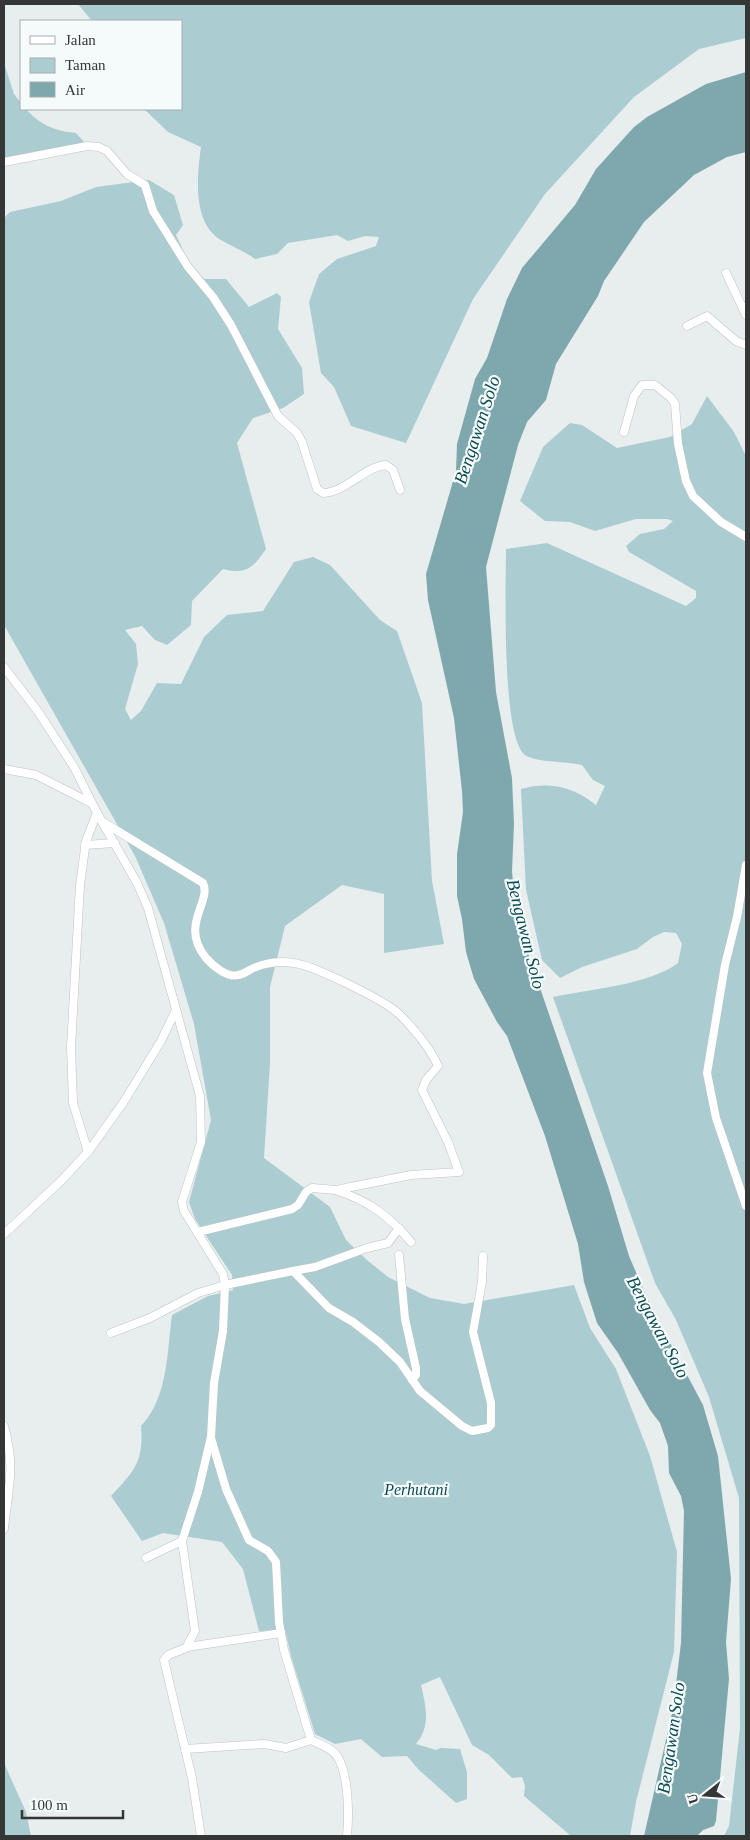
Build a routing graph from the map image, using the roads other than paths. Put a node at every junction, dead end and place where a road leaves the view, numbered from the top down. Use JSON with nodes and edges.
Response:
{"nodes":[{"id":1,"x":4,"y":162,"type":"edge"},
{"id":2,"x":726,"y":273,"type":"dead end"},
{"id":3,"x":746,"y":314,"type":"edge"},
{"id":4,"x":687,"y":326,"type":"dead end"},
{"id":5,"x":746,"y":345,"type":"edge"},
{"id":6,"x":624,"y":432,"type":"dead end"},
{"id":7,"x":400,"y":490,"type":"dead end"},
{"id":8,"x":746,"y":537,"type":"edge"},
{"id":9,"x":4,"y":667,"type":"edge"},
{"id":10,"x":4,"y":769,"type":"edge"},
{"id":11,"x":91,"y":803,"type":"junction"},
{"id":12,"x":97,"y":813,"type":"junction"},
{"id":13,"x":102,"y":822,"type":"junction"},
{"id":14,"x":115,"y":844,"type":"junction"},
{"id":15,"x":86,"y":845,"type":"junction"},
{"id":16,"x":746,"y":865,"type":"edge"},
{"id":17,"x":176,"y":1010,"type":"junction"},
{"id":18,"x":88,"y":1152,"type":"junction"},
{"id":19,"x":336,"y":1190,"type":"junction"},
{"id":20,"x":746,"y":1206,"type":"edge"},
{"id":21,"x":399,"y":1228,"type":"junction"},
{"id":22,"x":198,"y":1232,"type":"junction"},
{"id":23,"x":4,"y":1234,"type":"edge"},
{"id":24,"x":411,"y":1242,"type":"dead end"},
{"id":25,"x":399,"y":1255,"type":"dead end"},
{"id":26,"x":484,"y":1256,"type":"dead end"},
{"id":27,"x":293,"y":1271,"type":"junction"},
{"id":28,"x":225,"y":1285,"type":"junction"},
{"id":29,"x":111,"y":1333,"type":"dead end"},
{"id":30,"x":412,"y":1380,"type":"junction"},
{"id":31,"x":4,"y":1426,"type":"edge"},
{"id":32,"x":210,"y":1438,"type":"junction"},
{"id":33,"x":4,"y":1529,"type":"edge"},
{"id":34,"x":182,"y":1540,"type":"junction"},
{"id":35,"x":146,"y":1558,"type":"dead end"},
{"id":36,"x":281,"y":1633,"type":"junction"},
{"id":37,"x":187,"y":1647,"type":"junction"},
{"id":38,"x":311,"y":1740,"type":"junction"},
{"id":39,"x":185,"y":1749,"type":"junction"},
{"id":40,"x":201,"y":1836,"type":"edge"},
{"id":41,"x":347,"y":1836,"type":"edge"}],
"edges":[{"from":1,"to":7,"type":"street"},
{"from":2,"to":3,"type":"street"},
{"from":4,"to":5,"type":"street"},
{"from":6,"to":8,"type":"street"},
{"from":9,"to":11,"type":"street"},
{"from":10,"to":11,"type":"street"},
{"from":11,"to":12,"type":"street"},
{"from":12,"to":13,"type":"street"},
{"from":12,"to":15,"type":"street"},
{"from":13,"to":14,"type":"street"},
{"from":13,"to":19,"type":"street"},
{"from":14,"to":15,"type":"street"},
{"from":14,"to":17,"type":"street"},
{"from":15,"to":18,"type":"street"},
{"from":16,"to":20,"type":"street"},
{"from":17,"to":18,"type":"street"},
{"from":17,"to":22,"type":"street"},
{"from":18,"to":23,"type":"street"},
{"from":19,"to":21,"type":"street"},
{"from":19,"to":22,"type":"street"},
{"from":21,"to":24,"type":"street"},
{"from":21,"to":27,"type":"street"},
{"from":22,"to":28,"type":"street"},
{"from":25,"to":30,"type":"street"},
{"from":26,"to":30,"type":"street"},
{"from":27,"to":28,"type":"street"},
{"from":27,"to":30,"type":"street"},
{"from":28,"to":29,"type":"street"},
{"from":28,"to":32,"type":"street"},
{"from":31,"to":33,"type":"street"},
{"from":32,"to":34,"type":"street"},
{"from":32,"to":36,"type":"street"},
{"from":34,"to":35,"type":"street"},
{"from":34,"to":37,"type":"street"},
{"from":36,"to":37,"type":"street"},
{"from":36,"to":38,"type":"street"},
{"from":37,"to":39,"type":"street"},
{"from":38,"to":39,"type":"street"},
{"from":38,"to":41,"type":"street"},
{"from":39,"to":40,"type":"street"}]}
